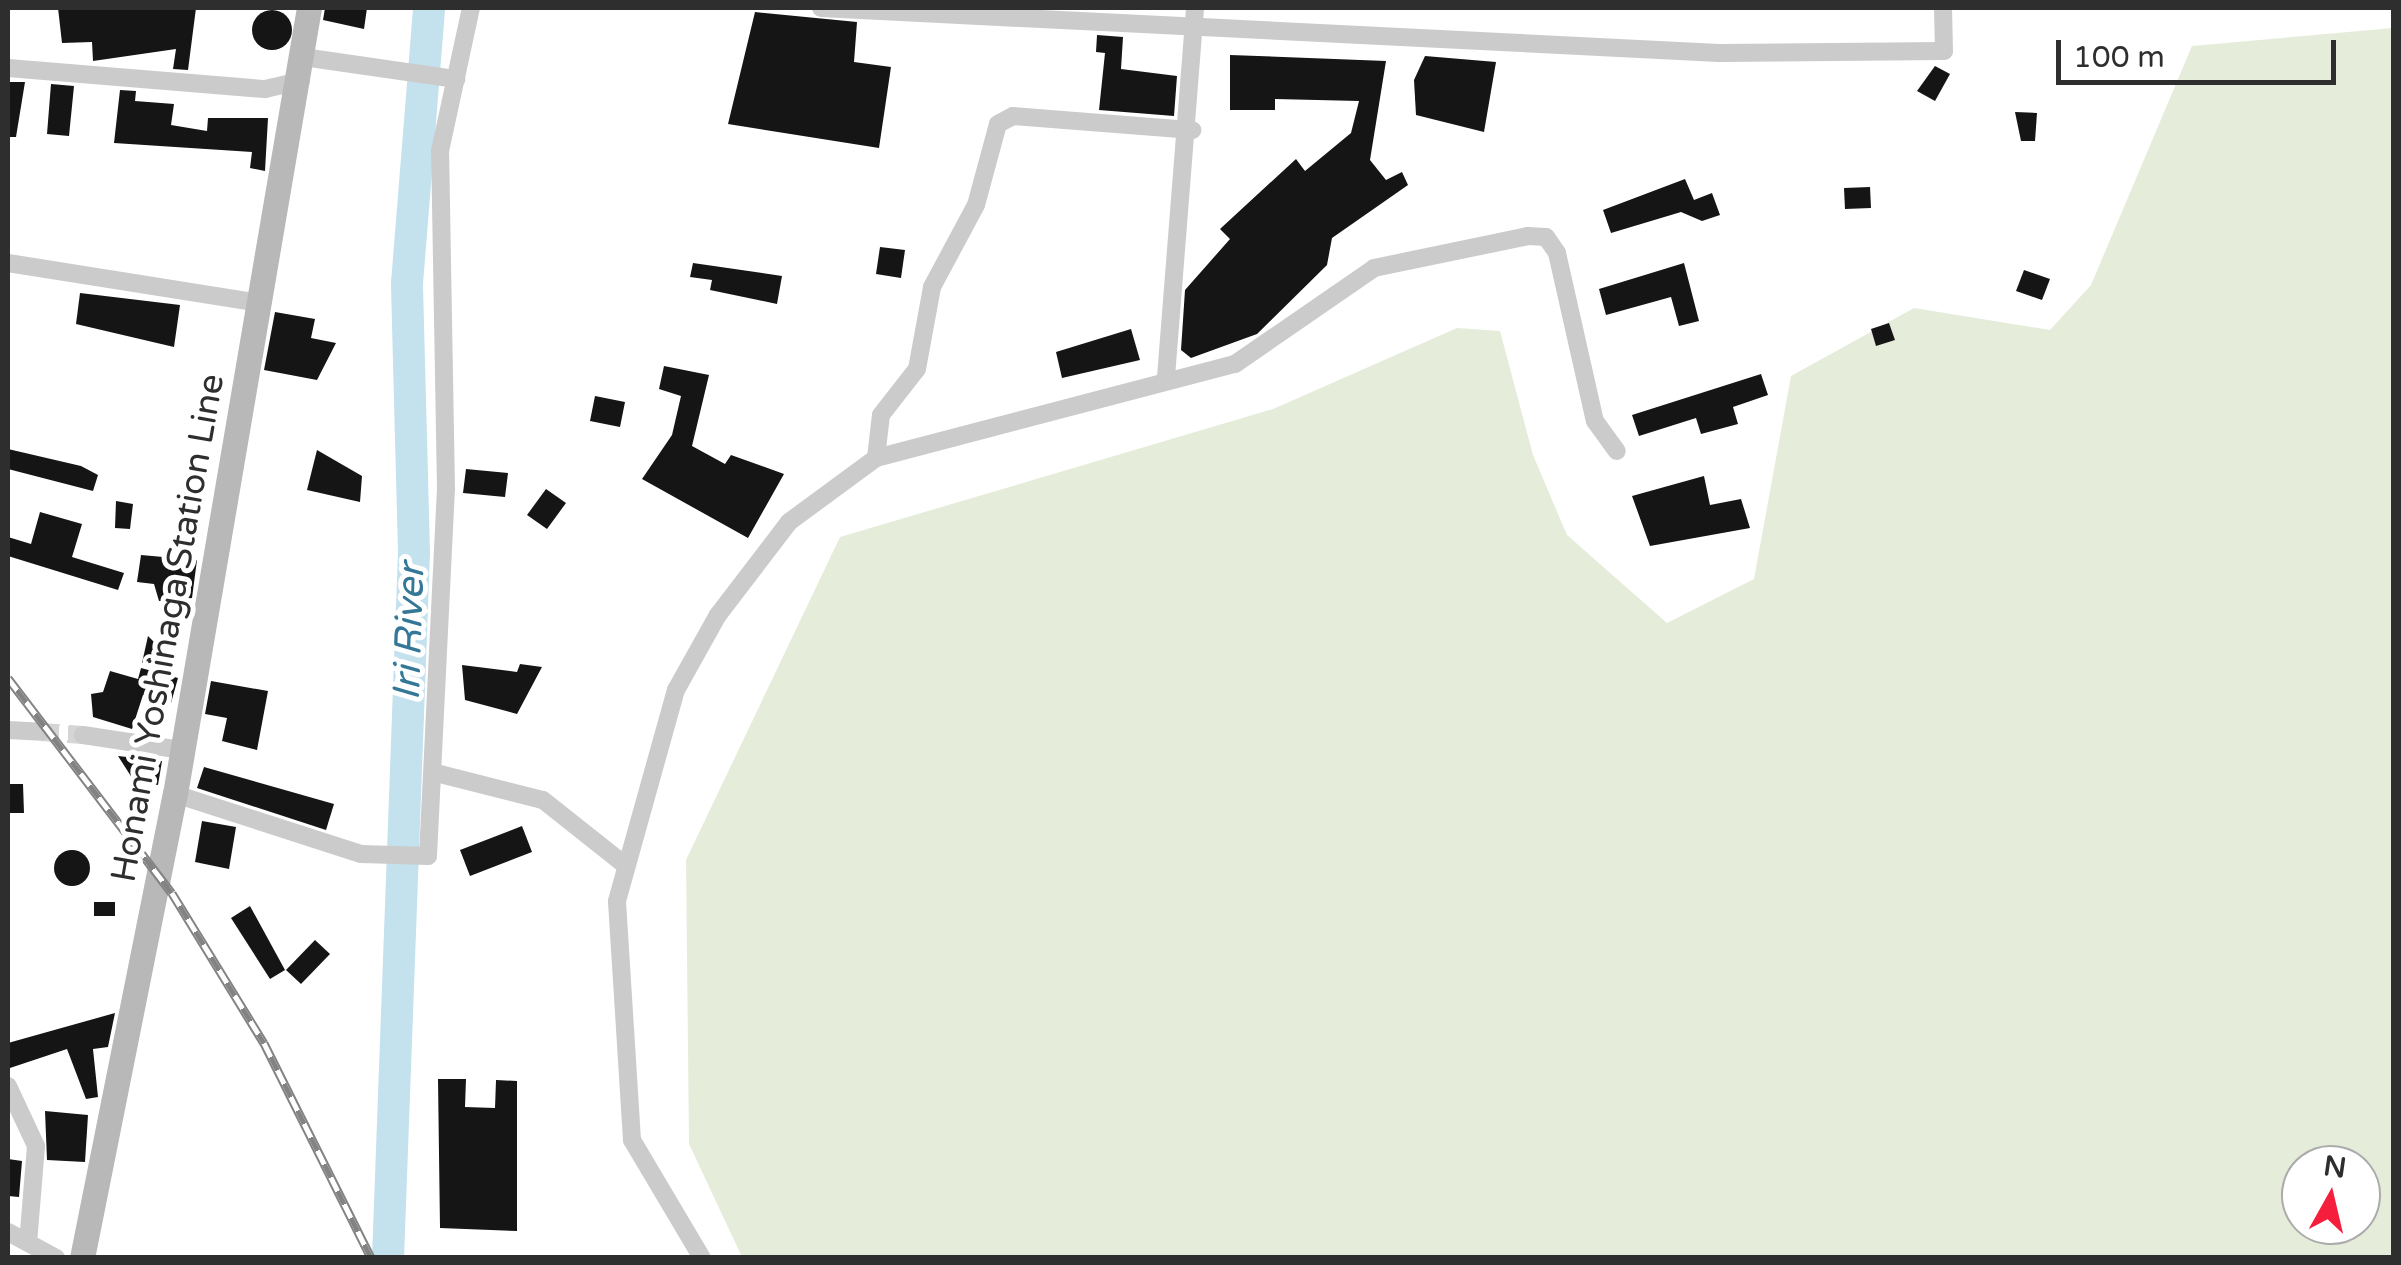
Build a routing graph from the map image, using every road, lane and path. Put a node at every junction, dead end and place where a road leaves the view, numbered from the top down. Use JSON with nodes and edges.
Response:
{"nodes":[{"id":1,"x":309,"y":8,"type":"edge"},
{"id":2,"x":471,"y":8,"type":"edge"},
{"id":3,"x":821,"y":8,"type":"edge"},
{"id":4,"x":1195,"y":8,"type":"edge"},
{"id":5,"x":1943,"y":8,"type":"edge"},
{"id":6,"x":1194,"y":32,"type":"junction"},
{"id":7,"x":8,"y":68,"type":"edge"},
{"id":8,"x":302,"y":69,"type":"junction"},
{"id":9,"x":455,"y":78,"type":"junction"},
{"id":10,"x":1192,"y":130,"type":"junction"},
{"id":11,"x":8,"y":263,"type":"edge"},
{"id":12,"x":260,"y":304,"type":"junction"},
{"id":13,"x":1166,"y":377,"type":"junction"},
{"id":14,"x":1617,"y":451,"type":"dead end"},
{"id":15,"x":876,"y":458,"type":"junction"},
{"id":16,"x":8,"y":730,"type":"edge"},
{"id":17,"x":40,"y":732,"type":"tunnel mouth"},
{"id":18,"x":82,"y":735,"type":"tunnel mouth"},
{"id":19,"x":181,"y":750,"type":"junction"},
{"id":20,"x":436,"y":774,"type":"junction"},
{"id":21,"x":175,"y":794,"type":"junction"},
{"id":22,"x":624,"y":865,"type":"junction"},
{"id":23,"x":8,"y":1086,"type":"edge"},
{"id":24,"x":8,"y":1232,"type":"edge"},
{"id":25,"x":28,"y":1243,"type":"junction"},
{"id":26,"x":56,"y":1258,"type":"edge"},
{"id":27,"x":82,"y":1258,"type":"edge"},
{"id":28,"x":702,"y":1258,"type":"edge"}],
"edges":[{"from":1,"to":8,"type":"main road","name":"Honami Yoshinaga Station Line"},
{"from":2,"to":9,"type":"street"},
{"from":3,"to":6,"type":"street"},
{"from":4,"to":6,"type":"street"},
{"from":5,"to":6,"type":"street"},
{"from":6,"to":10,"type":"street"},
{"from":7,"to":8,"type":"street"},
{"from":8,"to":9,"type":"street"},
{"from":8,"to":12,"type":"main road","name":"Honami Yoshinaga Station Line"},
{"from":9,"to":20,"type":"street"},
{"from":10,"to":13,"type":"street"},
{"from":10,"to":15,"type":"street"},
{"from":11,"to":12,"type":"street"},
{"from":12,"to":19,"type":"main road","name":"Honami Yoshinaga Station Line"},
{"from":13,"to":14,"type":"street"},
{"from":13,"to":15,"type":"street"},
{"from":15,"to":22,"type":"street"},
{"from":16,"to":17,"type":"street"},
{"from":18,"to":19,"type":"street"},
{"from":19,"to":21,"type":"main road","name":"Honami Yoshinaga Station Line"},
{"from":20,"to":21,"type":"street"},
{"from":20,"to":22,"type":"street"},
{"from":21,"to":27,"type":"main road","name":"Honami Yoshinaga Station Line"},
{"from":22,"to":28,"type":"street"},
{"from":23,"to":25,"type":"street"},
{"from":24,"to":25,"type":"street"},
{"from":25,"to":26,"type":"street"}]}
